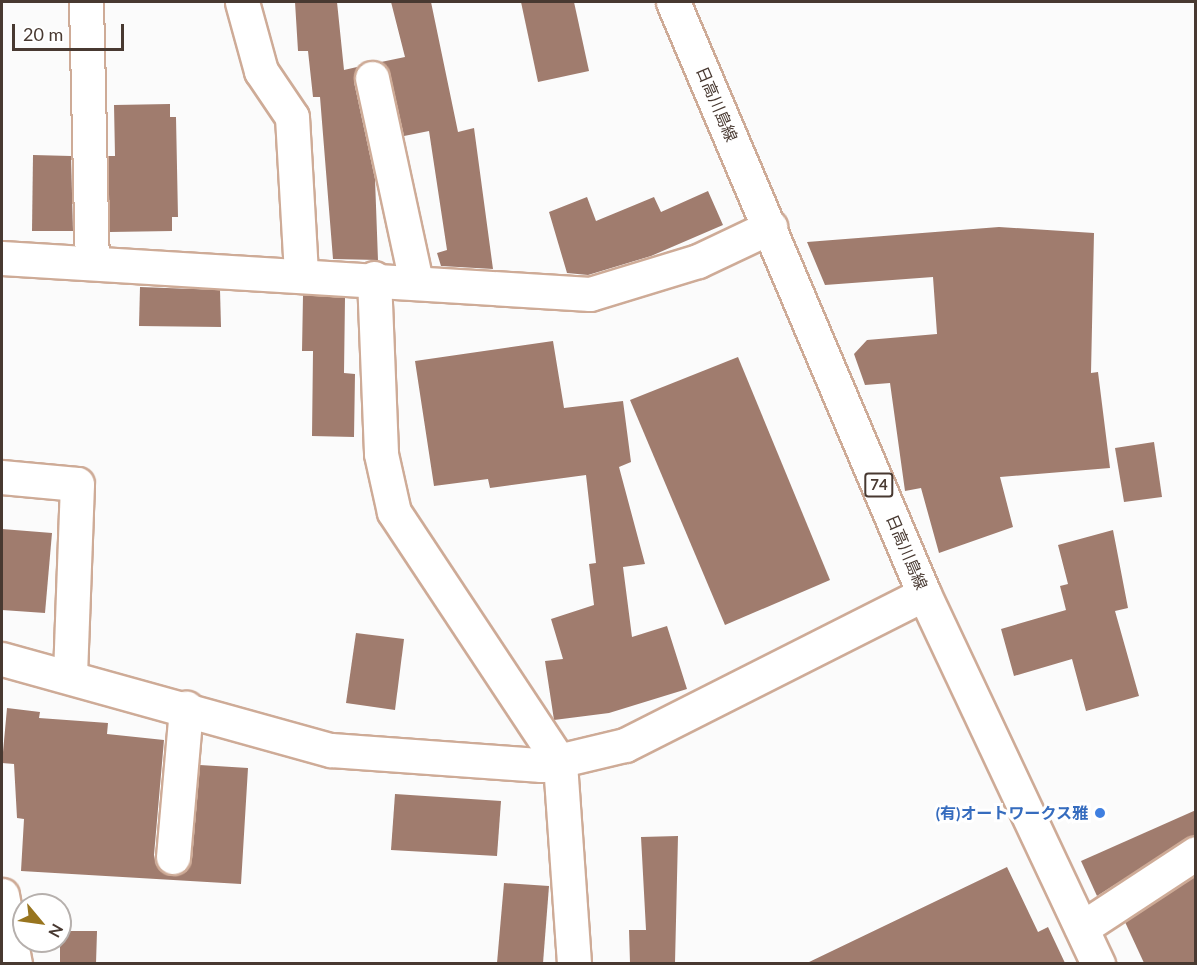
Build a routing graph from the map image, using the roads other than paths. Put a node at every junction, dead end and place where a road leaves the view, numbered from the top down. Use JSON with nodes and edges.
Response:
{"nodes":[{"id":1,"x":86,"y":2,"type":"edge"},
{"id":2,"x":242,"y":2,"type":"edge"},
{"id":3,"x":673,"y":2,"type":"edge"},
{"id":4,"x":372,"y":78,"type":"dead end"},
{"id":5,"x":770,"y":227,"type":"junction"},
{"id":6,"x":2,"y":258,"type":"edge"},
{"id":7,"x":92,"y":261,"type":"junction"},
{"id":8,"x":302,"y":273,"type":"junction"},
{"id":9,"x":374,"y":278,"type":"junction"},
{"id":10,"x":416,"y":281,"type":"junction"},
{"id":11,"x":2,"y":477,"type":"edge"},
{"id":12,"x":924,"y":594,"type":"junction"},
{"id":13,"x":2,"y":659,"type":"edge"},
{"id":14,"x":70,"y":675,"type":"junction"},
{"id":15,"x":186,"y":708,"type":"junction"},
{"id":16,"x":560,"y":763,"type":"junction"},
{"id":17,"x":1196,"y":853,"type":"edge"},
{"id":18,"x":173,"y":857,"type":"dead end"},
{"id":19,"x":2,"y":895,"type":"edge"},
{"id":20,"x":1082,"y":928,"type":"junction"},
{"id":21,"x":15,"y":963,"type":"edge"},
{"id":22,"x":574,"y":963,"type":"edge"},
{"id":23,"x":1098,"y":963,"type":"edge"}],
"edges":[{"from":1,"to":7,"type":"street"},
{"from":2,"to":8,"type":"street"},
{"from":3,"to":5,"type":"street","name":"日高川島線","number":"74"},
{"from":4,"to":10,"type":"street"},
{"from":5,"to":10,"type":"street"},
{"from":5,"to":12,"type":"street","name":"日高川島線","number":"74"},
{"from":6,"to":7,"type":"street"},
{"from":7,"to":8,"type":"street"},
{"from":8,"to":9,"type":"street"},
{"from":9,"to":10,"type":"street"},
{"from":9,"to":16,"type":"street"},
{"from":11,"to":14,"type":"street"},
{"from":12,"to":16,"type":"street"},
{"from":12,"to":20,"type":"street","name":"日高川島線","number":"74"},
{"from":13,"to":14,"type":"street"},
{"from":14,"to":15,"type":"street"},
{"from":15,"to":16,"type":"street"},
{"from":15,"to":18,"type":"street"},
{"from":16,"to":22,"type":"street"},
{"from":17,"to":20,"type":"street"},
{"from":19,"to":21,"type":"street"},
{"from":20,"to":23,"type":"street","name":"日高川島線","number":"74"}]}
